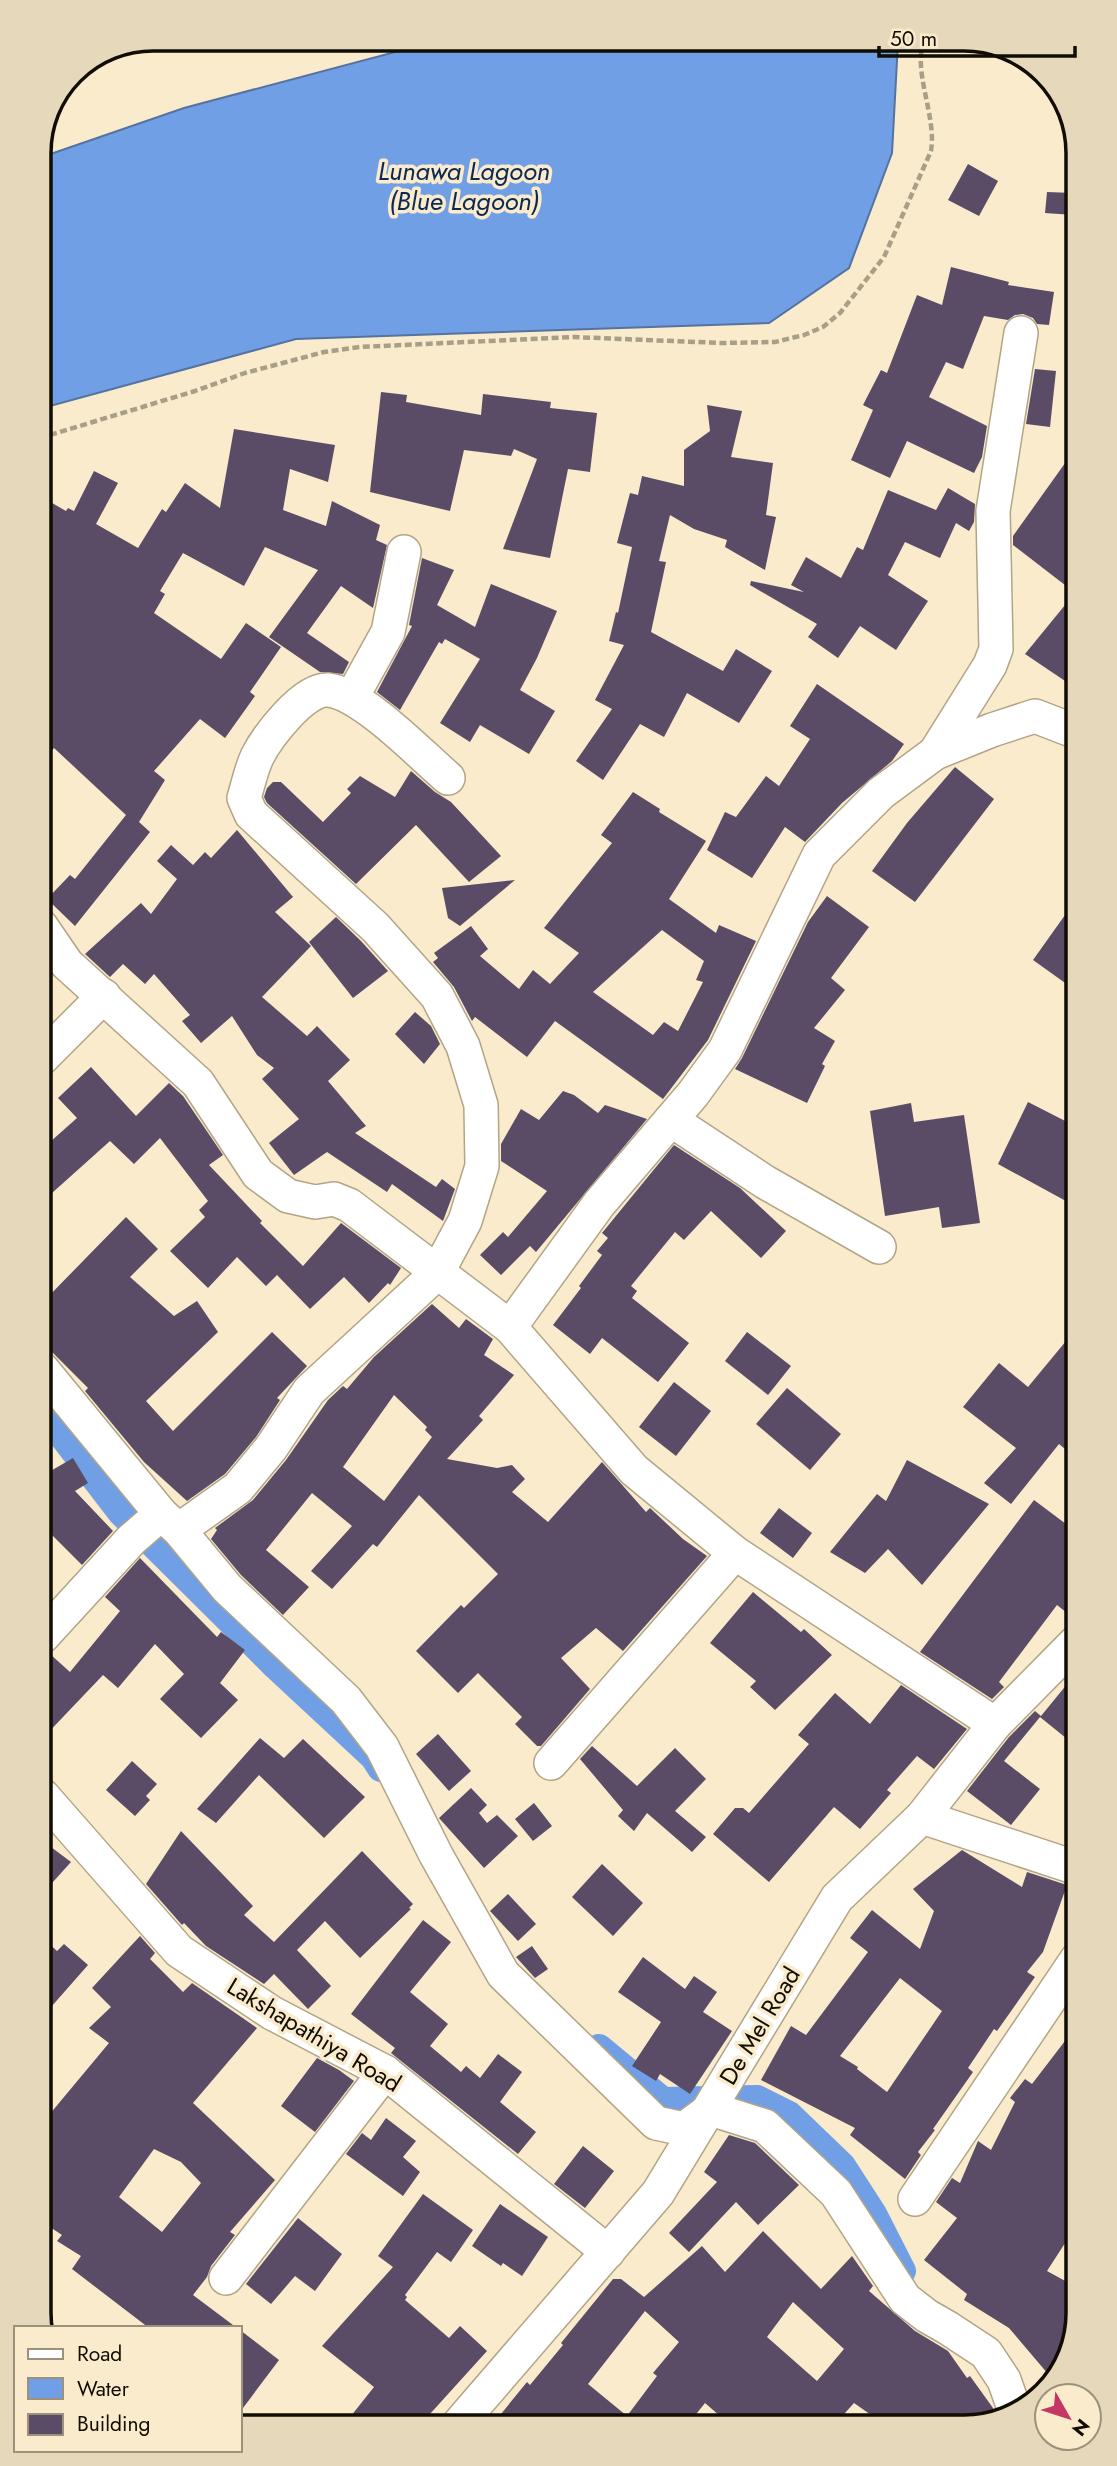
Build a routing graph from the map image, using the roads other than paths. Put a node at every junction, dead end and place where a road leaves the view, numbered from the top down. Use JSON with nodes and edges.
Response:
{"nodes":[{"id":1,"x":1021,"y":333,"type":"dead end"},
{"id":2,"x":404,"y":552,"type":"dead end"},
{"id":3,"x":352,"y":697,"type":"junction"},
{"id":4,"x":1066,"y":728,"type":"edge"},
{"id":5,"x":935,"y":753,"type":"junction"},
{"id":6,"x":448,"y":778,"type":"dead end"},
{"id":7,"x":51,"y":941,"type":"edge"},
{"id":8,"x":104,"y":996,"type":"junction"},
{"id":9,"x":51,"y":1049,"type":"edge"},
{"id":10,"x":671,"y":1119,"type":"junction"},
{"id":11,"x":879,"y":1247,"type":"dead end"},
{"id":12,"x":438,"y":1273,"type":"junction"},
{"id":13,"x":510,"y":1327,"type":"junction"},
{"id":14,"x":51,"y":1380,"type":"edge"},
{"id":15,"x":170,"y":1522,"type":"junction"},
{"id":16,"x":736,"y":1553,"type":"junction"},
{"id":17,"x":51,"y":1627,"type":"edge"},
{"id":18,"x":1066,"y":1652,"type":"edge"},
{"id":19,"x":995,"y":1724,"type":"junction"},
{"id":20,"x":551,"y":1763,"type":"dead end"},
{"id":21,"x":922,"y":1817,"type":"junction"},
{"id":22,"x":51,"y":1818,"type":"edge"},
{"id":23,"x":1066,"y":1864,"type":"edge"},
{"id":24,"x":1066,"y":1975,"type":"edge"},
{"id":25,"x":385,"y":2072,"type":"junction"},
{"id":26,"x":710,"y":2109,"type":"junction"},
{"id":27,"x":915,"y":2199,"type":"dead end"},
{"id":28,"x":608,"y":2252,"type":"junction"},
{"id":29,"x":226,"y":2278,"type":"dead end"},
{"id":30,"x":1011,"y":2404,"type":"edge"},
{"id":31,"x":467,"y":2415,"type":"edge"}],
"edges":[{"from":1,"to":5,"type":"street"},
{"from":2,"to":3,"type":"street"},
{"from":3,"to":6,"type":"street"},
{"from":3,"to":12,"type":"street"},
{"from":4,"to":5,"type":"street"},
{"from":5,"to":10,"type":"street"},
{"from":7,"to":8,"type":"street"},
{"from":8,"to":9,"type":"street"},
{"from":8,"to":12,"type":"street"},
{"from":10,"to":11,"type":"street"},
{"from":10,"to":13,"type":"street"},
{"from":12,"to":13,"type":"street"},
{"from":12,"to":15,"type":"street"},
{"from":13,"to":16,"type":"street"},
{"from":14,"to":15,"type":"street"},
{"from":15,"to":17,"type":"street"},
{"from":15,"to":26,"type":"street"},
{"from":16,"to":19,"type":"street"},
{"from":16,"to":20,"type":"street"},
{"from":18,"to":19,"type":"street","name":"De Mel Road"},
{"from":19,"to":21,"type":"street","name":"De Mel Road"},
{"from":21,"to":23,"type":"street"},
{"from":21,"to":26,"type":"street","name":"De Mel Road"},
{"from":22,"to":25,"type":"street","name":"Lakshapathiya Road"},
{"from":24,"to":27,"type":"street"},
{"from":25,"to":28,"type":"street","name":"Lakshapathiya Road"},
{"from":25,"to":29,"type":"street"},
{"from":26,"to":28,"type":"street","name":"De Mel Road"},
{"from":26,"to":30,"type":"street"},
{"from":28,"to":31,"type":"street","name":"De Mel Road"}]}
